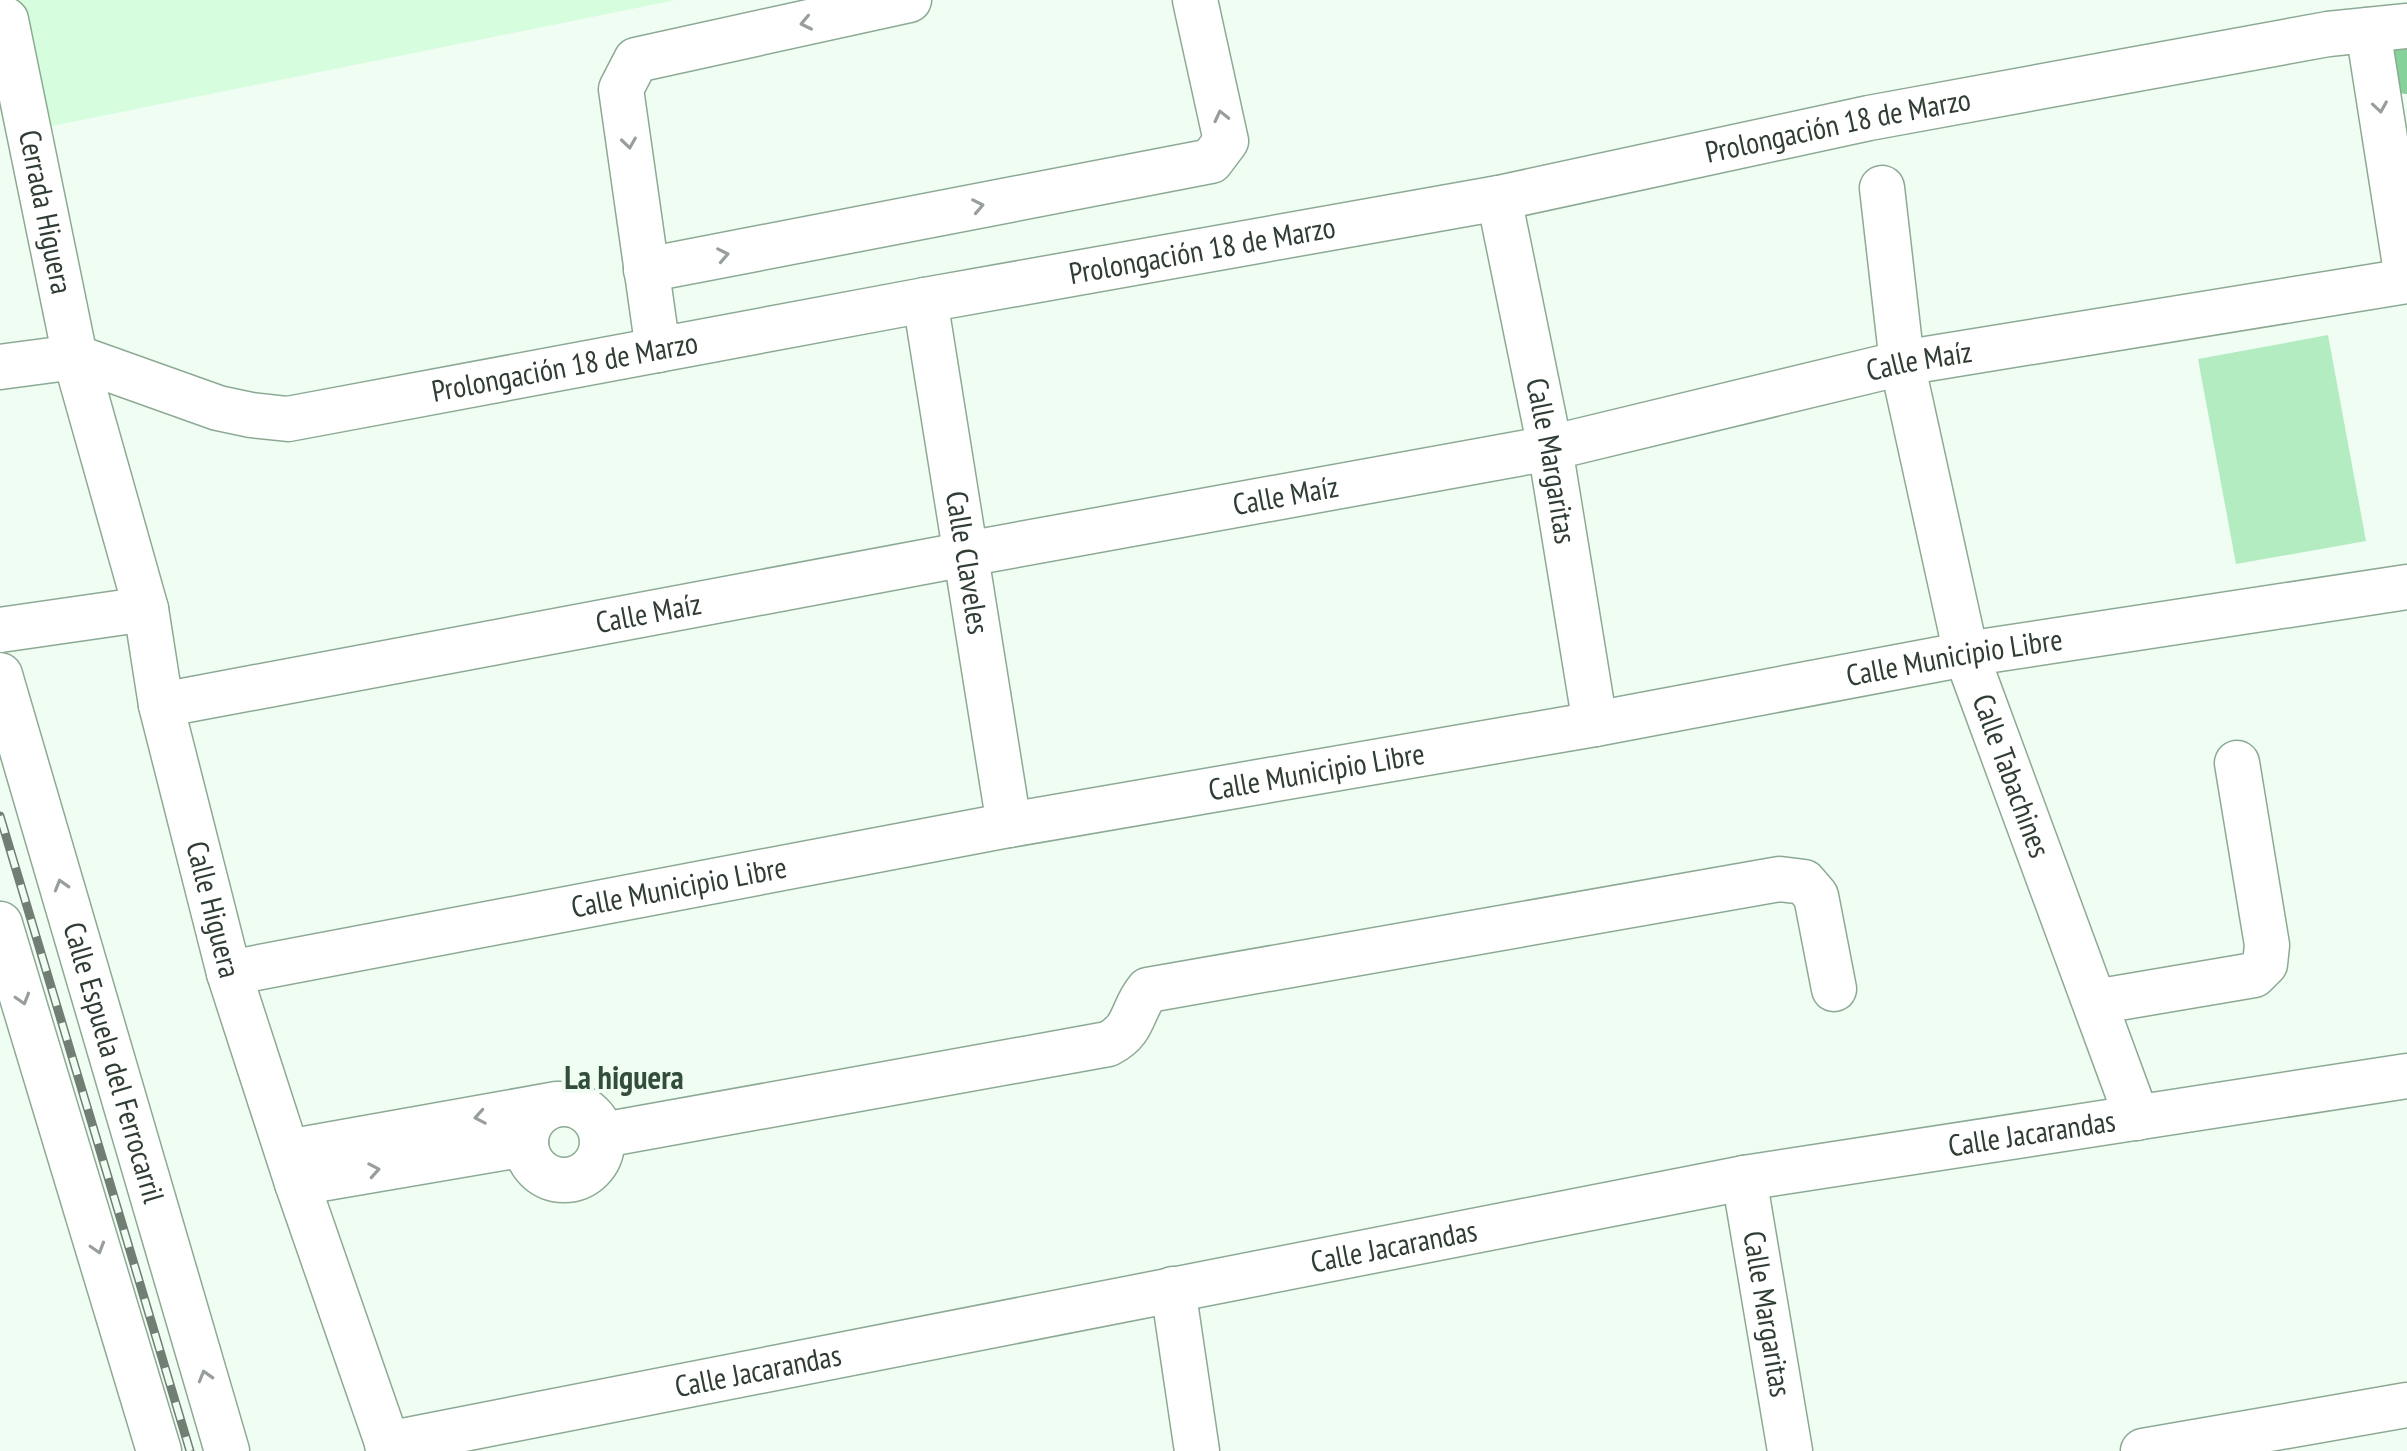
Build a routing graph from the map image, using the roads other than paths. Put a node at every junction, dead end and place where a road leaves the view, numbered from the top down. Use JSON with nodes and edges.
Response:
{"nodes":[{"id":1,"x":909,"y":0,"type":"edge"},
{"id":2,"x":1195,"y":0,"type":"edge"},
{"id":3,"x":6,"y":20,"type":"dead end"},
{"id":4,"x":2387,"y":28,"type":"edge"},
{"id":5,"x":1882,"y":188,"type":"dead end"},
{"id":6,"x":1499,"y":198,"type":"junction"},
{"id":7,"x":646,"y":270,"type":"junction"},
{"id":8,"x":2407,"y":280,"type":"edge"},
{"id":9,"x":925,"y":300,"type":"junction"},
{"id":10,"x":658,"y":350,"type":"junction"},
{"id":11,"x":75,"y":357,"type":"junction"},
{"id":12,"x":1902,"y":363,"type":"junction"},
{"id":13,"x":0,"y":367,"type":"edge"},
{"id":14,"x":1550,"y":448,"type":"junction"},
{"id":15,"x":966,"y":554,"type":"junction"},
{"id":16,"x":2407,"y":587,"type":"edge"},
{"id":17,"x":146,"y":609,"type":"junction"},
{"id":18,"x":0,"y":630,"type":"edge"},
{"id":19,"x":1966,"y":654,"type":"junction"},
{"id":20,"x":0,"y":675,"type":"edge"},
{"id":21,"x":161,"y":705,"type":"junction"},
{"id":22,"x":1595,"y":724,"type":"junction"},
{"id":23,"x":2237,"y":763,"type":"dead end"},
{"id":24,"x":1009,"y":825,"type":"junction"},
{"id":25,"x":0,"y":924,"type":"edge"},
{"id":26,"x":229,"y":973,"type":"junction"},
{"id":27,"x":1834,"y":989,"type":"dead end"},
{"id":28,"x":2095,"y":1002,"type":"junction"},
{"id":29,"x":2407,"y":1076,"type":"edge"},
{"id":30,"x":557,"y":1104,"type":"junction"},
{"id":31,"x":2137,"y":1118,"type":"junction"},
{"id":32,"x":603,"y":1135,"type":"junction"},
{"id":33,"x":526,"y":1144,"type":"junction"},
{"id":34,"x":292,"y":1168,"type":"junction"},
{"id":35,"x":1744,"y":1178,"type":"junction"},
{"id":36,"x":176,"y":1277,"type":"junction"},
{"id":37,"x":1173,"y":1289,"type":"junction"},
{"id":38,"x":112,"y":1295,"type":"junction"},
{"id":39,"x":2407,"y":1405,"type":"edge"},
{"id":40,"x":389,"y":1448,"type":"edge"},
{"id":41,"x":159,"y":1451,"type":"edge"},
{"id":42,"x":227,"y":1451,"type":"edge"},
{"id":43,"x":1197,"y":1451,"type":"edge"},
{"id":44,"x":1790,"y":1451,"type":"edge"},
{"id":45,"x":2143,"y":1451,"type":"edge"}],
"edges":[{"from":1,"to":7,"type":"street","one_way":true},
{"from":7,"to":2,"type":"street","one_way":true},
{"from":3,"to":11,"type":"street","name":"Cerrada Higuera"},
{"from":4,"to":6,"type":"street","name":"Prolongación 18 de Marzo"},
{"from":4,"to":8,"type":"street","one_way":true},
{"from":5,"to":12,"type":"street","name":"Calle Tabachines"},
{"from":6,"to":9,"type":"street","name":"Prolongación 18 de Marzo"},
{"from":6,"to":14,"type":"street","name":"Calle Margaritas"},
{"from":7,"to":10,"type":"street"},
{"from":8,"to":12,"type":"street","name":"Calle Maíz"},
{"from":9,"to":10,"type":"street","name":"Prolongación 18 de Marzo"},
{"from":9,"to":15,"type":"street","name":"Calle Claveles"},
{"from":10,"to":11,"type":"street","name":"Prolongación 18 de Marzo"},
{"from":11,"to":13,"type":"street","name":"Prolongación 18 de Marzo"},
{"from":11,"to":17,"type":"street","name":"Calle Higuera"},
{"from":12,"to":14,"type":"street","name":"Calle Maíz"},
{"from":12,"to":19,"type":"street","name":"Calle Tabachines"},
{"from":14,"to":15,"type":"street","name":"Calle Maíz"},
{"from":14,"to":22,"type":"street","name":"Calle Margaritas"},
{"from":15,"to":21,"type":"street","name":"Calle Maíz"},
{"from":15,"to":24,"type":"street","name":"Calle Claveles"},
{"from":16,"to":19,"type":"street","name":"Calle Municipio Libre"},
{"from":17,"to":18,"type":"street"},
{"from":17,"to":21,"type":"street","name":"Calle Higuera"},
{"from":19,"to":22,"type":"street","name":"Calle Municipio Libre"},
{"from":19,"to":28,"type":"street","name":"Calle Tabachines"},
{"from":36,"to":20,"type":"street","name":"Calle Espuela del Ferrocarril","one_way":true},
{"from":21,"to":26,"type":"street","name":"Calle Higuera"},
{"from":22,"to":24,"type":"street","name":"Calle Municipio Libre"},
{"from":23,"to":28,"type":"street"},
{"from":24,"to":26,"type":"street","name":"Calle Municipio Libre"},
{"from":25,"to":38,"type":"street","one_way":true},
{"from":26,"to":34,"type":"street","name":"Calle Higuera"},
{"from":27,"to":32,"type":"street"},
{"from":28,"to":31,"type":"street","name":"Calle Tabachines"},
{"from":29,"to":31,"type":"street","name":"Calle Jacarandas"},
{"from":30,"to":32,"type":"street"},
{"from":30,"to":33,"type":"street"},
{"from":30,"to":34,"type":"street","one_way":true},
{"from":31,"to":35,"type":"street","name":"Calle Jacarandas"},
{"from":32,"to":33,"type":"street"},
{"from":34,"to":33,"type":"street","one_way":true},
{"from":34,"to":40,"type":"street","name":"Calle Higuera"},
{"from":35,"to":37,"type":"street","name":"Calle Jacarandas"},
{"from":35,"to":44,"type":"street","name":"Calle Margaritas"},
{"from":36,"to":38,"type":"street"},
{"from":42,"to":36,"type":"street","name":"Calle Espuela del Ferrocarril","one_way":true},
{"from":37,"to":40,"type":"street","name":"Calle Jacarandas"},
{"from":37,"to":43,"type":"street"},
{"from":38,"to":41,"type":"street"},
{"from":39,"to":45,"type":"street"}]}
